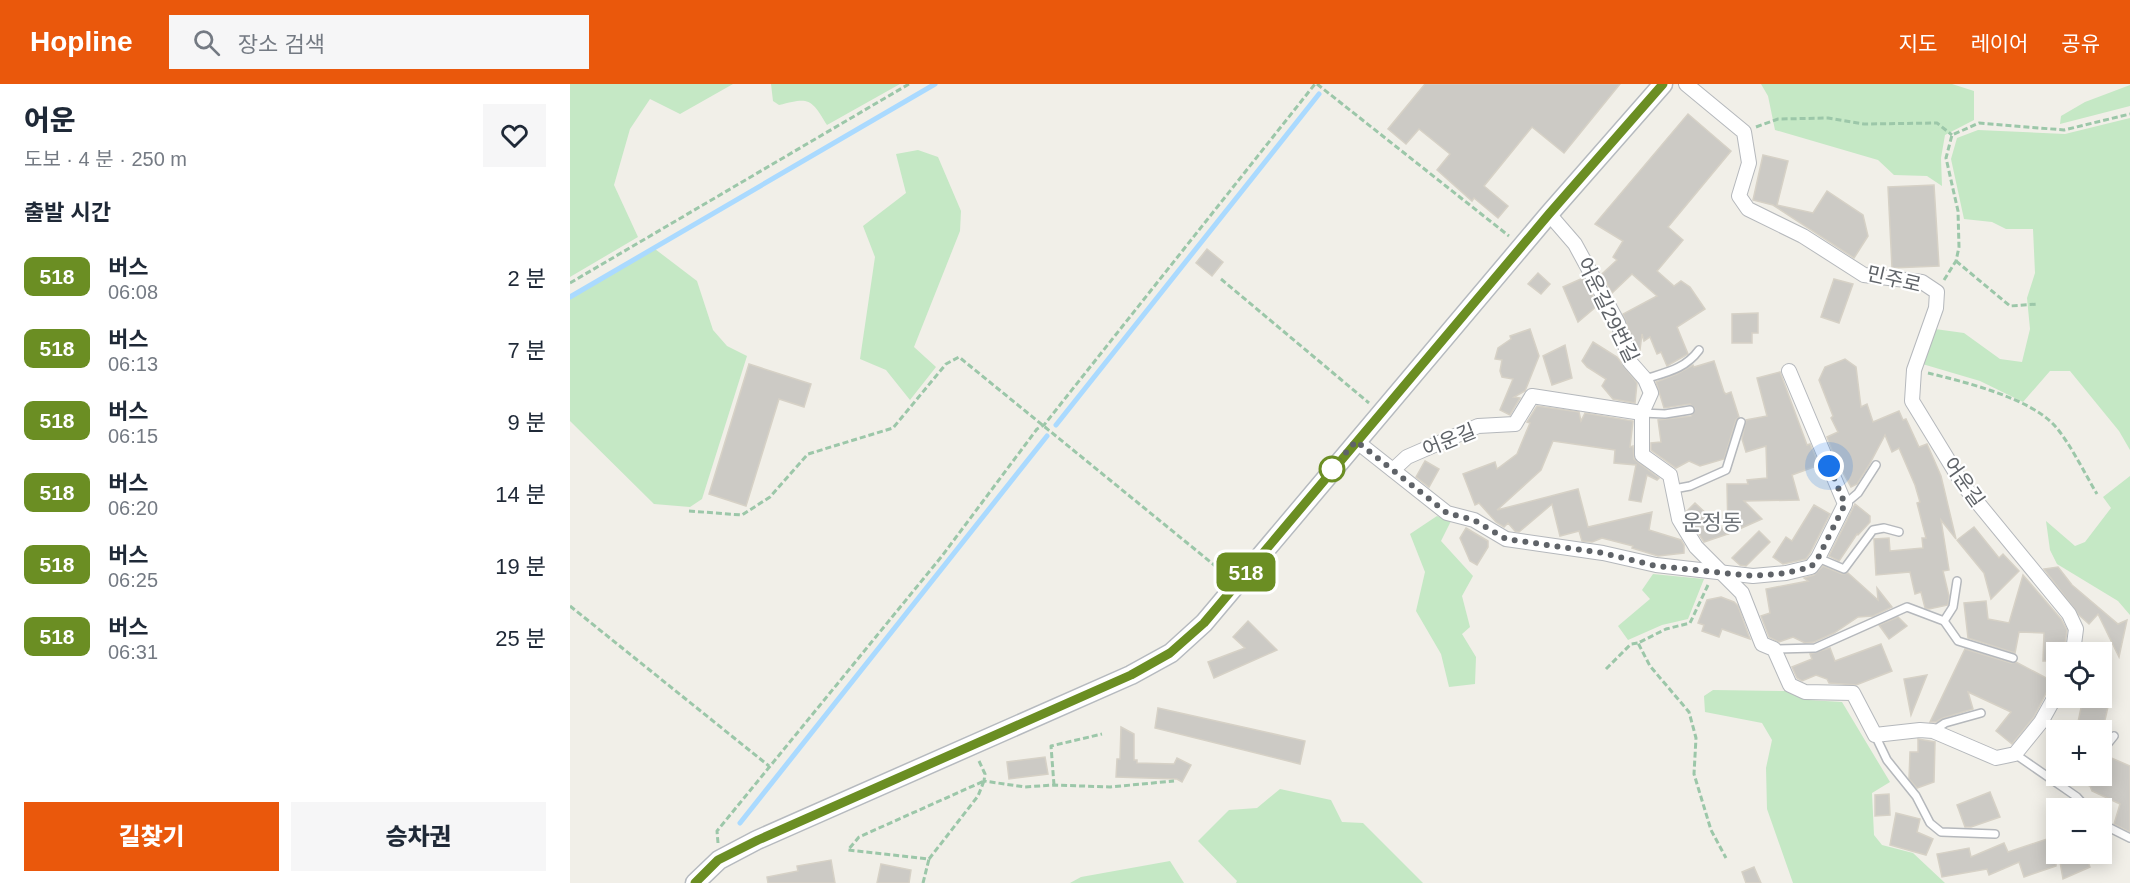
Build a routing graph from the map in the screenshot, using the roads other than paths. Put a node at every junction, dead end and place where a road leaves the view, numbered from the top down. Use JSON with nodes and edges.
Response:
{"nodes":[{"id":1,"x":1663,"y":84,"type":"edge"},
{"id":2,"x":1686,"y":84,"type":"edge"},
{"id":3,"x":1549,"y":214,"type":"junction"},
{"id":4,"x":1937,"y":292,"type":"joint"},
{"id":5,"x":1699,"y":350,"type":"dead end"},
{"id":6,"x":1790,"y":371,"type":"dead end"},
{"id":7,"x":1645,"y":379,"type":"junction"},
{"id":8,"x":1690,"y":410,"type":"dead end"},
{"id":9,"x":1642,"y":413,"type":"junction"},
{"id":10,"x":1741,"y":422,"type":"dead end"},
{"id":11,"x":1356,"y":441,"type":"junction"},
{"id":12,"x":1876,"y":465,"type":"dead end"},
{"id":13,"x":1393,"y":470,"type":"junction"},
{"id":14,"x":1674,"y":489,"type":"junction"},
{"id":15,"x":1845,"y":504,"type":"junction"},
{"id":16,"x":1899,"y":532,"type":"dead end"},
{"id":17,"x":1818,"y":558,"type":"junction"},
{"id":18,"x":1724,"y":573,"type":"junction"},
{"id":19,"x":1957,"y":581,"type":"dead end"},
{"id":20,"x":1944,"y":621,"type":"junction"},
{"id":21,"x":2074,"y":642,"type":"edge"},
{"id":22,"x":1774,"y":649,"type":"junction"},
{"id":23,"x":2013,"y":658,"type":"dead end"},
{"id":24,"x":2049,"y":708,"type":"edge"},
{"id":25,"x":1980,"y":712,"type":"dead end"},
{"id":26,"x":2042,"y":722,"type":"junction"},
{"id":27,"x":2046,"y":723,"type":"edge"},
{"id":28,"x":1933,"y":731,"type":"junction"},
{"id":29,"x":1875,"y":735,"type":"junction"},
{"id":30,"x":2114,"y":736,"type":"dead end"},
{"id":31,"x":2112,"y":738,"type":"edge"},
{"id":32,"x":2015,"y":754,"type":"junction"},
{"id":33,"x":2078,"y":798,"type":"edge"},
{"id":34,"x":2112,"y":830,"type":"edge"},
{"id":35,"x":1995,"y":834,"type":"dead end"},
{"id":36,"x":2130,"y":838,"type":"edge"},
{"id":37,"x":695,"y":883,"type":"edge"}],
"edges":[{"from":1,"to":3,"type":"main road"},
{"from":2,"to":4,"type":"street","name":"민주로"},
{"from":3,"to":7,"type":"street","name":"어운길29번길"},
{"from":3,"to":11,"type":"main road"},
{"from":4,"to":21,"type":"street","name":"어운길"},
{"from":5,"to":7,"type":"lane","name":"어운길29번길"},
{"from":6,"to":15,"type":"street"},
{"from":7,"to":9,"type":"street","name":"어운길29번길"},
{"from":8,"to":9,"type":"lane"},
{"from":9,"to":13,"type":"street","name":"어운길"},
{"from":9,"to":14,"type":"street","name":"어운길29번길"},
{"from":10,"to":14,"type":"lane"},
{"from":11,"to":13,"type":"street"},
{"from":11,"to":37,"type":"main road"},
{"from":12,"to":15,"type":"lane"},
{"from":13,"to":18,"type":"street"},
{"from":14,"to":18,"type":"street","name":"어운길29번길"},
{"from":15,"to":17,"type":"street"},
{"from":16,"to":17,"type":"lane"},
{"from":17,"to":18,"type":"street"},
{"from":18,"to":22,"type":"street"},
{"from":19,"to":20,"type":"lane"},
{"from":20,"to":22,"type":"lane"},
{"from":20,"to":23,"type":"lane"},
{"from":22,"to":29,"type":"street"},
{"from":24,"to":26,"type":"street"},
{"from":25,"to":28,"type":"lane"},
{"from":26,"to":27,"type":"lane"},
{"from":26,"to":32,"type":"street"},
{"from":28,"to":29,"type":"street"},
{"from":28,"to":32,"type":"street"},
{"from":29,"to":35,"type":"lane"},
{"from":30,"to":31,"type":"lane"},
{"from":32,"to":33,"type":"lane"},
{"from":34,"to":36,"type":"lane"}]}
